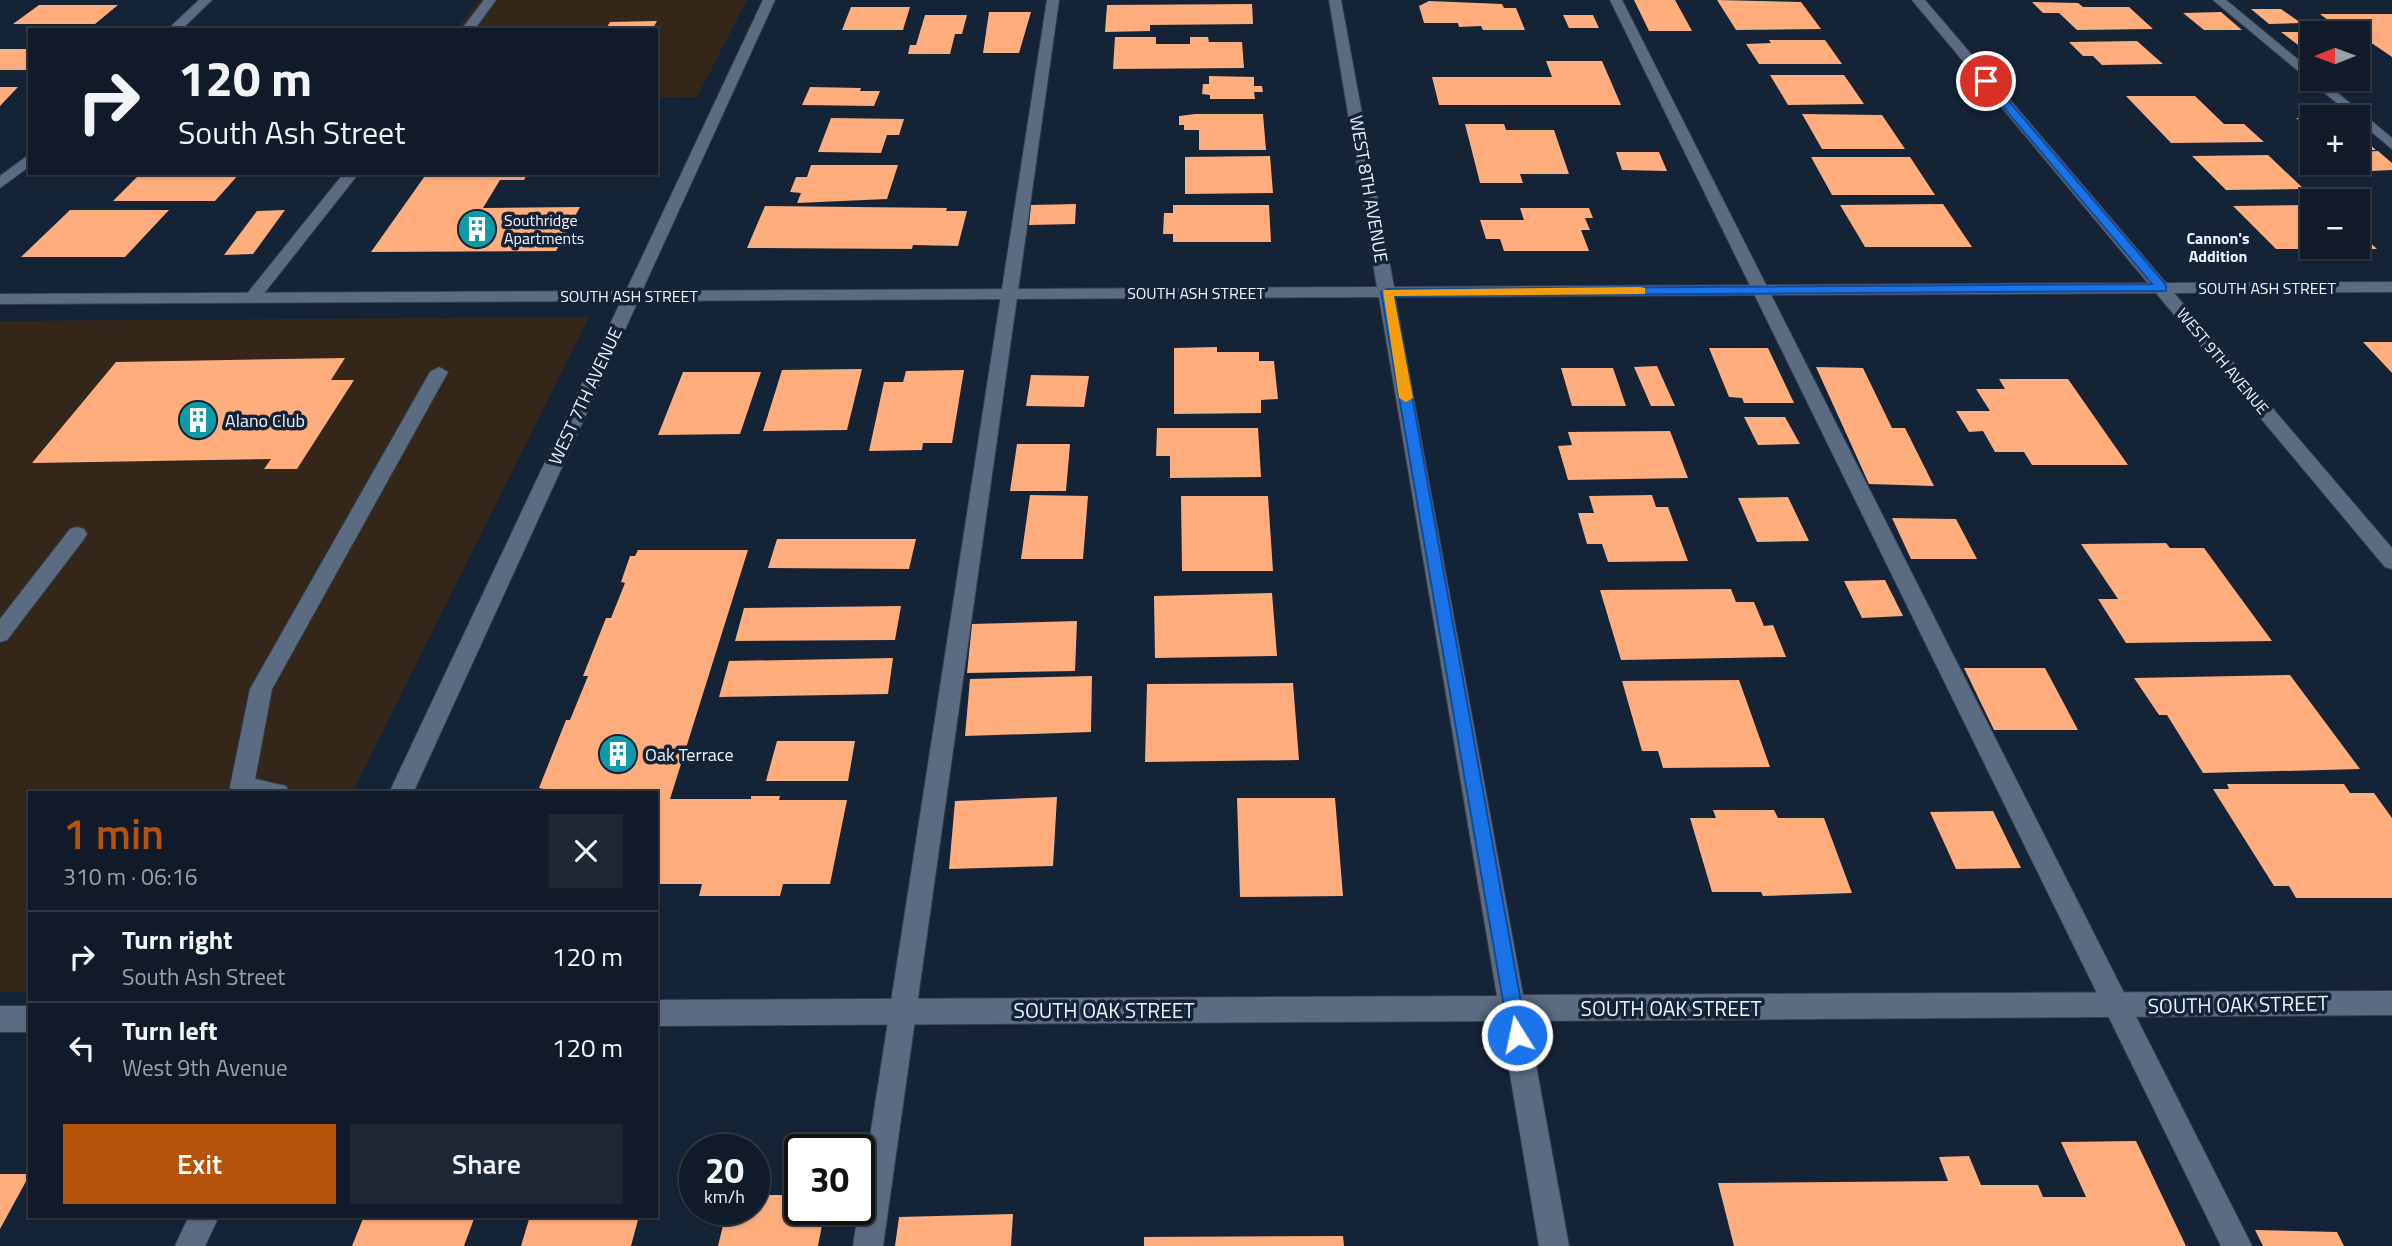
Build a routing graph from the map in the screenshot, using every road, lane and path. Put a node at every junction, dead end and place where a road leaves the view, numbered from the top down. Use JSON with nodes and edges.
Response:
{"nodes":[{"id":1,"x":206,"y":0,"type":"edge"},
{"id":2,"x":491,"y":0,"type":"edge"},
{"id":3,"x":769,"y":0,"type":"edge"},
{"id":4,"x":1053,"y":0,"type":"edge"},
{"id":5,"x":1335,"y":0,"type":"edge"},
{"id":6,"x":1616,"y":0,"type":"edge"},
{"id":7,"x":1918,"y":0,"type":"edge"},
{"id":8,"x":2219,"y":0,"type":"edge"},
{"id":9,"x":175,"y":28,"type":"edge"},
{"id":10,"x":469,"y":28,"type":"edge"},
{"id":11,"x":2300,"y":68,"type":"edge"},
{"id":12,"x":2328,"y":91,"type":"edge"},
{"id":13,"x":2392,"y":145,"type":"edge"},
{"id":14,"x":28,"y":160,"type":"edge"},
{"id":15,"x":350,"y":175,"type":"edge"},
{"id":16,"x":0,"y":184,"type":"edge"},
{"id":17,"x":2392,"y":287,"type":"edge"},
{"id":18,"x":2162,"y":288,"type":"junction"},
{"id":19,"x":1761,"y":290,"type":"junction"},
{"id":20,"x":1387,"y":292,"type":"junction"},
{"id":21,"x":1007,"y":294,"type":"junction"},
{"id":22,"x":632,"y":296,"type":"junction"},
{"id":23,"x":252,"y":298,"type":"junction"},
{"id":24,"x":0,"y":299,"type":"edge"},
{"id":25,"x":439,"y":372,"type":"dead end"},
{"id":26,"x":77,"y":534,"type":"dead end"},
{"id":27,"x":2392,"y":562,"type":"edge"},
{"id":28,"x":0,"y":634,"type":"edge"},
{"id":29,"x":266,"y":791,"type":"edge"},
{"id":30,"x":402,"y":791,"type":"edge"},
{"id":31,"x":2392,"y":1003,"type":"edge"},
{"id":32,"x":2117,"y":1005,"type":"junction"},
{"id":33,"x":1512,"y":1009,"type":"junction"},
{"id":34,"x":903,"y":1011,"type":"junction"},
{"id":35,"x":658,"y":1013,"type":"edge"},
{"id":36,"x":0,"y":1019,"type":"edge"},
{"id":37,"x":28,"y":1019,"type":"edge"},
{"id":38,"x":203,"y":1218,"type":"edge"},
{"id":39,"x":190,"y":1246,"type":"edge"},
{"id":40,"x":868,"y":1246,"type":"edge"},
{"id":41,"x":1555,"y":1246,"type":"edge"},
{"id":42,"x":2237,"y":1246,"type":"edge"}],
"edges":[{"from":1,"to":9,"type":"street"},
{"from":2,"to":10,"type":"street"},
{"from":3,"to":22,"type":"street","name":"WEST 7TH AVENUE"},
{"from":4,"to":21,"type":"street"},
{"from":5,"to":20,"type":"street","name":"WEST 8TH AVENUE"},
{"from":6,"to":19,"type":"street"},
{"from":7,"to":18,"type":"street","name":"WEST 9TH AVENUE"},
{"from":8,"to":11,"type":"street"},
{"from":12,"to":13,"type":"street"},
{"from":14,"to":16,"type":"street"},
{"from":15,"to":23,"type":"street"},
{"from":17,"to":18,"type":"street","name":"SOUTH ASH STREET"},
{"from":18,"to":19,"type":"street","name":"SOUTH ASH STREET"},
{"from":18,"to":27,"type":"street","name":"WEST 9TH AVENUE"},
{"from":19,"to":20,"type":"street","name":"SOUTH ASH STREET"},
{"from":19,"to":32,"type":"street"},
{"from":20,"to":21,"type":"street","name":"SOUTH ASH STREET"},
{"from":20,"to":33,"type":"street","name":"WEST 8TH AVENUE"},
{"from":21,"to":22,"type":"street","name":"SOUTH ASH STREET"},
{"from":21,"to":34,"type":"street"},
{"from":22,"to":23,"type":"street","name":"SOUTH ASH STREET"},
{"from":22,"to":30,"type":"street","name":"WEST 7TH AVENUE"},
{"from":23,"to":24,"type":"street","name":"SOUTH ASH STREET"},
{"from":25,"to":29,"type":"street"},
{"from":26,"to":28,"type":"street"},
{"from":31,"to":32,"type":"street","name":"SOUTH OAK STREET"},
{"from":32,"to":33,"type":"street","name":"SOUTH OAK STREET"},
{"from":32,"to":42,"type":"street"},
{"from":33,"to":34,"type":"street","name":"SOUTH OAK STREET"},
{"from":33,"to":41,"type":"street","name":"WEST 8TH AVENUE"},
{"from":34,"to":35,"type":"street","name":"SOUTH OAK STREET"},
{"from":34,"to":40,"type":"street"},
{"from":36,"to":37,"type":"street"},
{"from":38,"to":39,"type":"street"}]}
